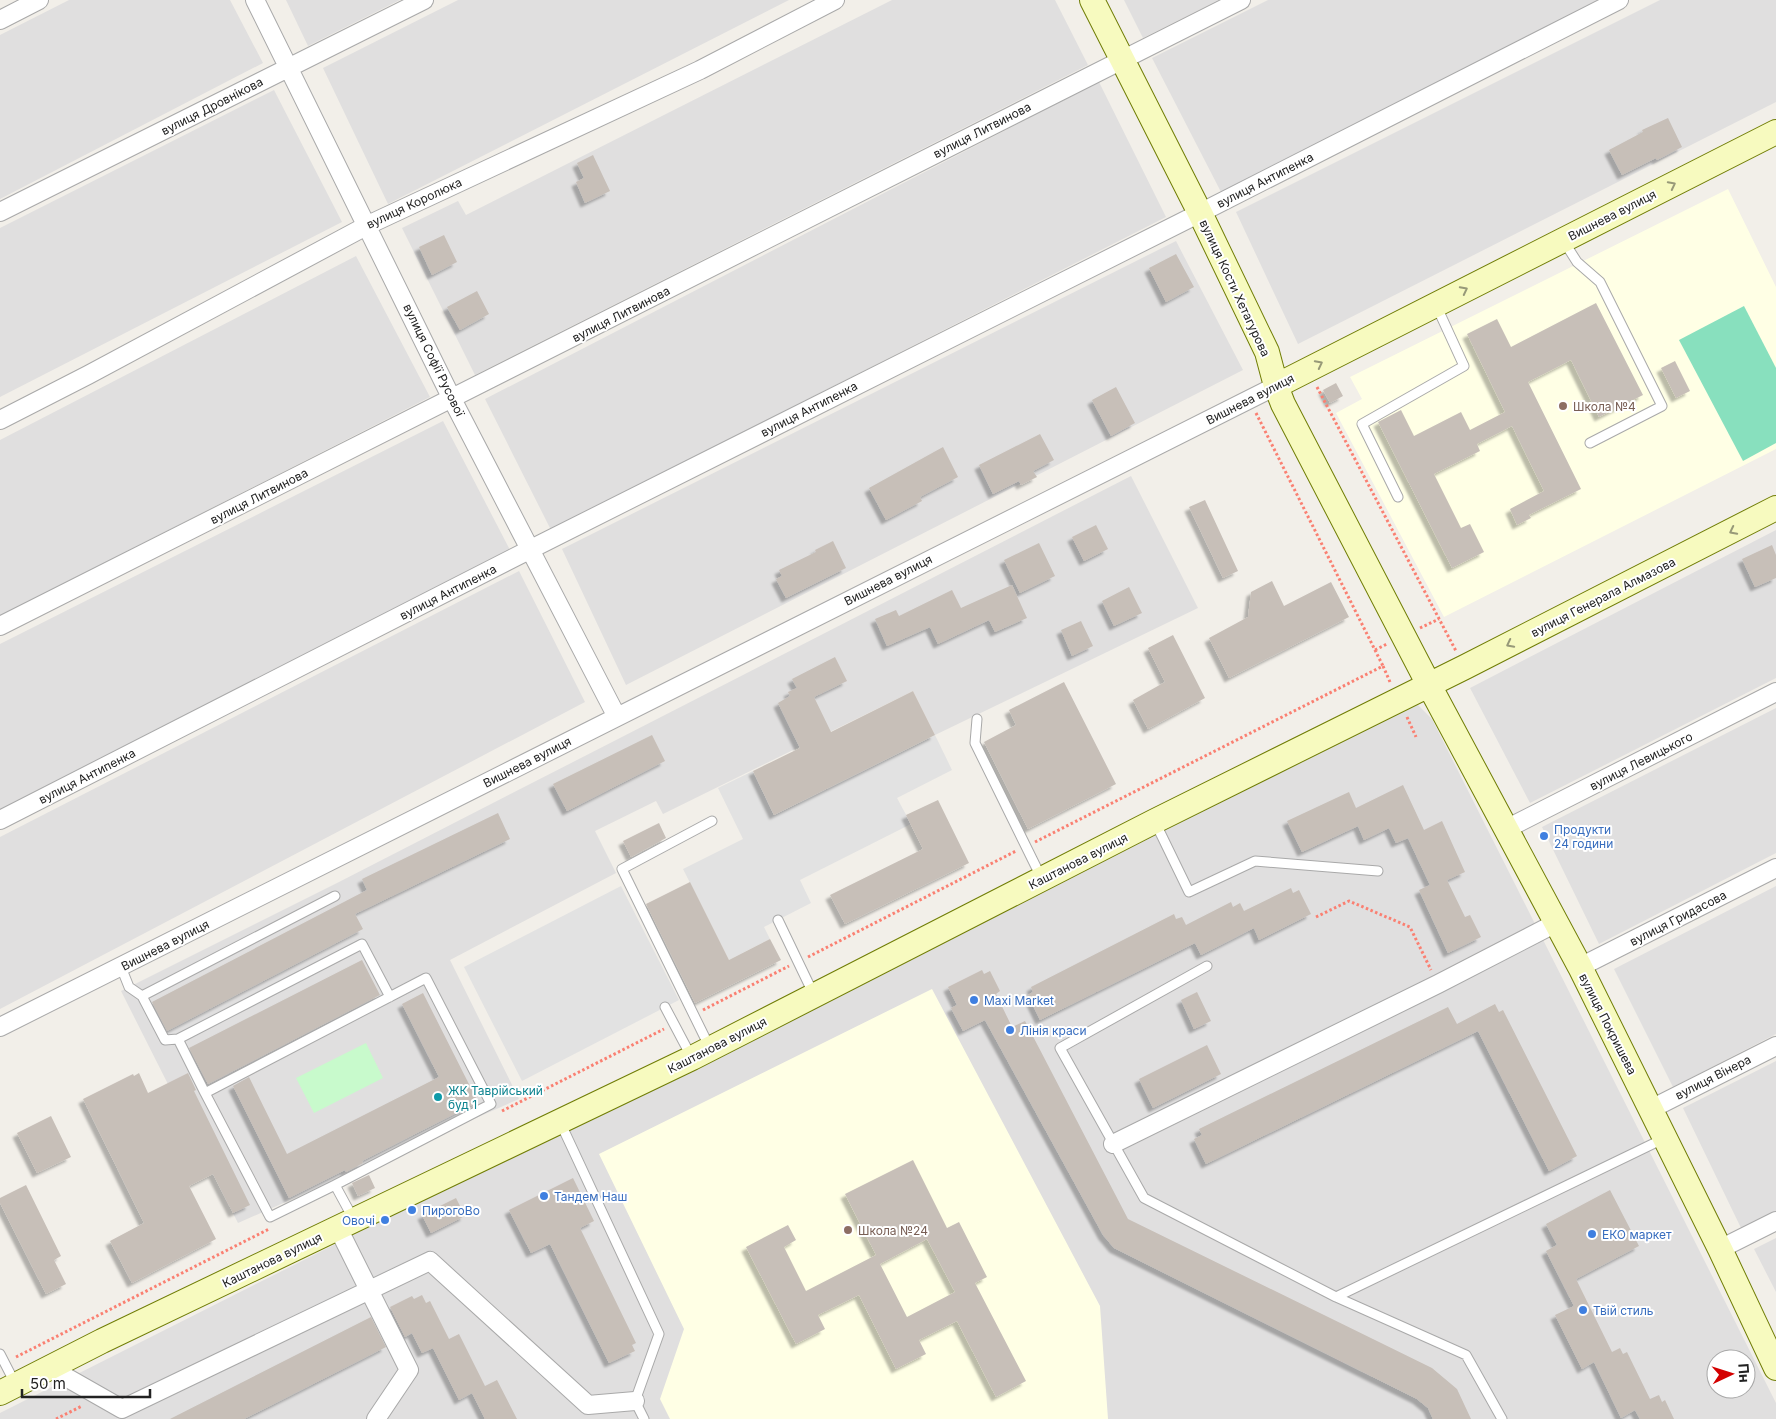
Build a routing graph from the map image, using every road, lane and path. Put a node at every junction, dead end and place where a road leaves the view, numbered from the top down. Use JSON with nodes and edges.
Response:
{"nodes":[{"id":1,"x":39,"y":0,"type":"edge"},
{"id":2,"x":255,"y":0,"type":"edge"},
{"id":3,"x":424,"y":0,"type":"edge"},
{"id":4,"x":835,"y":0,"type":"edge"},
{"id":5,"x":1092,"y":0,"type":"edge"},
{"id":6,"x":1241,"y":0,"type":"edge"},
{"id":7,"x":1619,"y":0,"type":"edge"},
{"id":8,"x":0,"y":20,"type":"edge"},
{"id":9,"x":1122,"y":59,"type":"junction"},
{"id":10,"x":288,"y":68,"type":"junction"},
{"id":11,"x":1776,"y":132,"type":"edge"},
{"id":12,"x":0,"y":212,"type":"edge"},
{"id":13,"x":1200,"y":213,"type":"junction"},
{"id":14,"x":368,"y":225,"type":"junction"},
{"id":15,"x":1563,"y":240,"type":"junction"},
{"id":16,"x":1436,"y":304,"type":"junction"},
{"id":17,"x":1276,"y":386,"type":"junction"},
{"id":18,"x":1317,"y":387,"type":"dead end"},
{"id":19,"x":1253,"y":398,"type":"junction"},
{"id":20,"x":452,"y":399,"type":"junction"},
{"id":21,"x":0,"y":420,"type":"edge"},
{"id":22,"x":1590,"y":443,"type":"dead end"},
{"id":23,"x":1398,"y":497,"type":"dead end"},
{"id":24,"x":1776,"y":508,"type":"edge"},
{"id":25,"x":530,"y":550,"type":"junction"},
{"id":26,"x":0,"y":626,"type":"edge"},
{"id":27,"x":1383,"y":666,"type":"junction"},
{"id":28,"x":1465,"y":667,"type":"junction"},
{"id":29,"x":1429,"y":685,"type":"junction"},
{"id":30,"x":1776,"y":692,"type":"edge"},
{"id":31,"x":1399,"y":700,"type":"junction"},
{"id":32,"x":617,"y":717,"type":"junction"},
{"id":33,"x":977,"y":719,"type":"dead end"},
{"id":34,"x":1416,"y":736,"type":"dead end"},
{"id":35,"x":0,"y":820,"type":"edge"},
{"id":36,"x":712,"y":821,"type":"dead end"},
{"id":37,"x":1155,"y":821,"type":"junction"},
{"id":38,"x":1506,"y":829,"type":"junction"},
{"id":39,"x":1026,"y":847,"type":"junction"},
{"id":40,"x":1776,"y":868,"type":"edge"},
{"id":41,"x":1378,"y":871,"type":"dead end"},
{"id":42,"x":1042,"y":879,"type":"junction"},
{"id":43,"x":335,"y":896,"type":"dead end"},
{"id":44,"x":1316,"y":917,"type":"dead end"},
{"id":45,"x":778,"y":920,"type":"dead end"},
{"id":46,"x":1556,"y":923,"type":"junction"},
{"id":47,"x":798,"y":962,"type":"junction"},
{"id":48,"x":1207,"y":966,"type":"dead end"},
{"id":49,"x":121,"y":967,"type":"junction"},
{"id":50,"x":1580,"y":967,"type":"junction"},
{"id":51,"x":1438,"y":984,"type":"junction"},
{"id":52,"x":814,"y":995,"type":"junction"},
{"id":53,"x":142,"y":996,"type":"junction"},
{"id":54,"x":390,"y":997,"type":"junction"},
{"id":55,"x":665,"y":1007,"type":"dead end"},
{"id":56,"x":694,"y":1014,"type":"junction"},
{"id":57,"x":674,"y":1024,"type":"junction"},
{"id":58,"x":0,"y":1027,"type":"edge"},
{"id":59,"x":178,"y":1038,"type":"junction"},
{"id":60,"x":1776,"y":1046,"type":"edge"},
{"id":61,"x":701,"y":1053,"type":"junction"},
{"id":62,"x":205,"y":1093,"type":"junction"},
{"id":63,"x":1651,"y":1109,"type":"junction"},
{"id":64,"x":498,"y":1113,"type":"dead end"},
{"id":65,"x":560,"y":1122,"type":"junction"},
{"id":66,"x":1665,"y":1138,"type":"junction"},
{"id":67,"x":1114,"y":1144,"type":"junction"},
{"id":68,"x":335,"y":1185,"type":"junction"},
{"id":69,"x":1776,"y":1221,"type":"edge"},
{"id":70,"x":278,"y":1224,"type":"dead end"},
{"id":71,"x":346,"y":1224,"type":"junction"},
{"id":72,"x":1720,"y":1249,"type":"junction"},
{"id":73,"x":369,"y":1290,"type":"junction"},
{"id":74,"x":1336,"y":1297,"type":"junction"},
{"id":75,"x":2,"y":1358,"type":"edge"},
{"id":76,"x":50,"y":1368,"type":"junction"},
{"id":77,"x":1776,"y":1368,"type":"edge"},
{"id":78,"x":8,"y":1389,"type":"edge"},
{"id":79,"x":100,"y":1396,"type":"junction"},
{"id":80,"x":635,"y":1400,"type":"junction"},
{"id":81,"x":56,"y":1419,"type":"edge"},
{"id":82,"x":376,"y":1419,"type":"edge"},
{"id":83,"x":644,"y":1419,"type":"edge"},
{"id":84,"x":1502,"y":1419,"type":"edge"}],
"edges":[{"from":1,"to":8,"type":"street"},
{"from":2,"to":10,"type":"street","name":"вулиця Софії Русової"},
{"from":3,"to":10,"type":"street","name":"вулиця Дровнікова"},
{"from":4,"to":14,"type":"street","name":"вулиця Королюка"},
{"from":5,"to":9,"type":"street","name":"вулиця Кости Хетагурова"},
{"from":6,"to":9,"type":"street","name":"вулиця Литвинова"},
{"from":7,"to":13,"type":"street","name":"вулиця Антипенка"},
{"from":9,"to":13,"type":"street","name":"вулиця Кости Хетагурова"},
{"from":9,"to":20,"type":"street","name":"вулиця Литвинова"},
{"from":10,"to":12,"type":"street","name":"вулиця Дровнікова"},
{"from":10,"to":14,"type":"street","name":"вулиця Софії Русової"},
{"from":15,"to":11,"type":"street","name":"Вишнева вулиця","one_way":true},
{"from":13,"to":17,"type":"street","name":"вулиця Кости Хетагурова"},
{"from":13,"to":25,"type":"street","name":"вулиця Антипенка"},
{"from":14,"to":20,"type":"street","name":"вулиця Софії Русової"},
{"from":14,"to":21,"type":"street","name":"вулиця Королюка"},
{"from":16,"to":15,"type":"street","name":"Вишнева вулиця","one_way":true},
{"from":15,"to":22,"type":"lane"},
{"from":17,"to":16,"type":"street","name":"Вишнева вулиця","one_way":true},
{"from":16,"to":23,"type":"lane"},
{"from":17,"to":19,"type":"street","name":"Вишнева вулиця"},
{"from":17,"to":29,"type":"street","name":"вулиця Кости Хетагурова"},
{"from":18,"to":28,"type":"path"},
{"from":19,"to":27,"type":"path"},
{"from":19,"to":32,"type":"street","name":"Вишнева вулиця"},
{"from":20,"to":25,"type":"street","name":"вулиця Софії Русової"},
{"from":20,"to":26,"type":"street","name":"вулиця Литвинова"},
{"from":24,"to":28,"type":"street","name":"вулиця Генерала Алмазова","one_way":true},
{"from":25,"to":32,"type":"street","name":"вулиця Софії Русової"},
{"from":25,"to":35,"type":"street","name":"вулиця Антипенка"},
{"from":27,"to":31,"type":"path"},
{"from":27,"to":39,"type":"path"},
{"from":28,"to":29,"type":"street","name":"вулиця Генерала Алмазова"},
{"from":29,"to":31,"type":"street","name":"Каштанова вулиця"},
{"from":29,"to":38,"type":"street","name":"вулиця Покришева"},
{"from":30,"to":38,"type":"street","name":"вулиця Левицького"},
{"from":31,"to":34,"type":"path"},
{"from":31,"to":37,"type":"street","name":"Каштанова вулиця"},
{"from":32,"to":49,"type":"street","name":"Вишнева вулиця"},
{"from":33,"to":39,"type":"lane"},
{"from":36,"to":56,"type":"lane"},
{"from":37,"to":41,"type":"lane"},
{"from":37,"to":42,"type":"street","name":"Каштанова вулиця"},
{"from":38,"to":46,"type":"street","name":"вулиця Покришева"},
{"from":39,"to":42,"type":"lane"},
{"from":39,"to":47,"type":"path"},
{"from":40,"to":50,"type":"street","name":"вулиця Гридасова"},
{"from":42,"to":52,"type":"street","name":"Каштанова вулиця"},
{"from":43,"to":53,"type":"lane"},
{"from":44,"to":51,"type":"path"},
{"from":45,"to":47,"type":"lane"},
{"from":46,"to":50,"type":"street","name":"вулиця Покришева"},
{"from":46,"to":51,"type":"street"},
{"from":47,"to":52,"type":"lane"},
{"from":47,"to":56,"type":"path"},
{"from":48,"to":67,"type":"lane"},
{"from":49,"to":53,"type":"lane"},
{"from":49,"to":58,"type":"street","name":"Вишнева вулиця"},
{"from":50,"to":63,"type":"street","name":"вулиця Покришева"},
{"from":51,"to":67,"type":"street"},
{"from":52,"to":61,"type":"street","name":"Каштанова вулиця"},
{"from":53,"to":59,"type":"lane"},
{"from":54,"to":59,"type":"lane"},
{"from":54,"to":62,"type":"lane"},
{"from":54,"to":68,"type":"lane"},
{"from":55,"to":57,"type":"lane"},
{"from":56,"to":61,"type":"lane"},
{"from":57,"to":61,"type":"lane"},
{"from":57,"to":64,"type":"path"},
{"from":59,"to":62,"type":"lane"},
{"from":60,"to":63,"type":"street","name":"вулиця Вінера"},
{"from":61,"to":65,"type":"street","name":"Каштанова вулиця"},
{"from":62,"to":68,"type":"lane"},
{"from":63,"to":66,"type":"street","name":"вулиця Покришева"},
{"from":65,"to":71,"type":"street","name":"Каштанова вулиця"},
{"from":65,"to":80,"type":"lane"},
{"from":66,"to":72,"type":"street","name":"вулиця Покришева"},
{"from":66,"to":74,"type":"lane"},
{"from":67,"to":74,"type":"lane"},
{"from":68,"to":71,"type":"lane"},
{"from":69,"to":72,"type":"street"},
{"from":70,"to":75,"type":"path"},
{"from":71,"to":73,"type":"street"},
{"from":71,"to":76,"type":"street","name":"Каштанова вулиця"},
{"from":72,"to":77,"type":"street","name":"вулиця Покришева"},
{"from":73,"to":79,"type":"street"},
{"from":73,"to":80,"type":"street"},
{"from":73,"to":82,"type":"street"},
{"from":74,"to":84,"type":"lane"},
{"from":75,"to":78,"type":"lane"},
{"from":76,"to":78,"type":"street","name":"Каштанова вулиця"},
{"from":76,"to":79,"type":"street"},
{"from":79,"to":81,"type":"path"},
{"from":80,"to":83,"type":"lane"}]}
